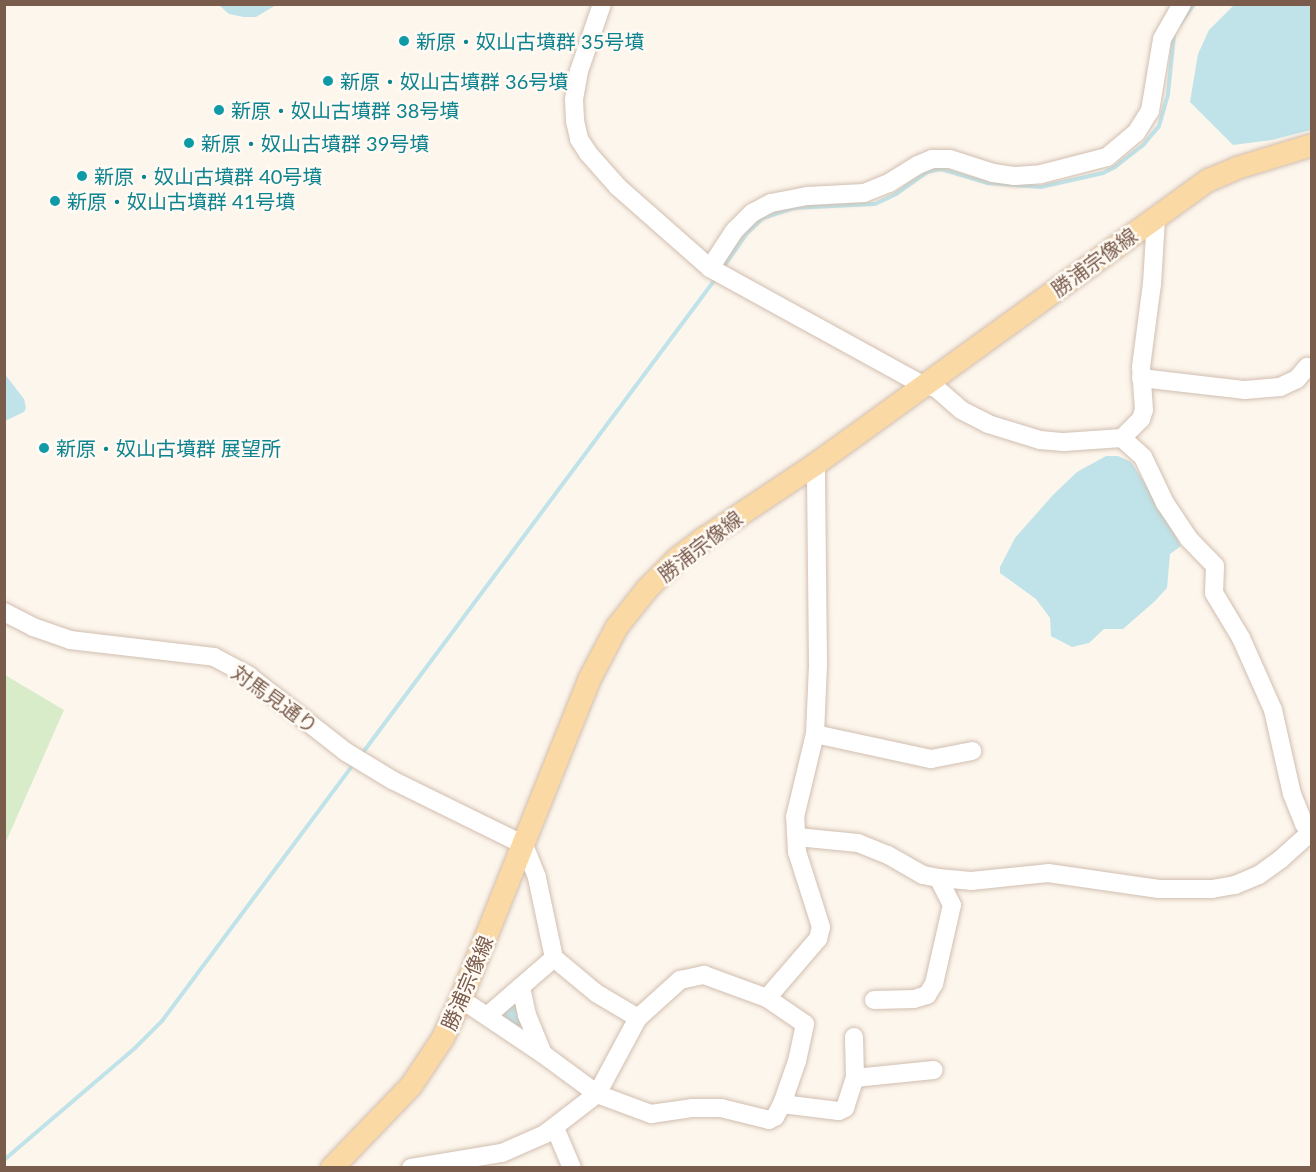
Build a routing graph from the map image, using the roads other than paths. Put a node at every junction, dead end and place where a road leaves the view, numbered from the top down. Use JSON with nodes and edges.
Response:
{"nodes":[{"id":1,"x":602,"y":4,"type":"edge"},
{"id":2,"x":1182,"y":4,"type":"edge"},
{"id":3,"x":1311,"y":145,"type":"edge"},
{"id":4,"x":1156,"y":218,"type":"junction"},
{"id":5,"x":717,"y":272,"type":"junction"},
{"id":6,"x":1307,"y":367,"type":"dead end"},
{"id":7,"x":1141,"y":378,"type":"junction"},
{"id":8,"x":923,"y":385,"type":"junction"},
{"id":9,"x":1122,"y":438,"type":"junction"},
{"id":10,"x":816,"y":464,"type":"junction"},
{"id":11,"x":4,"y":612,"type":"edge"},
{"id":12,"x":815,"y":734,"type":"junction"},
{"id":13,"x":972,"y":751,"type":"dead end"},
{"id":14,"x":1311,"y":831,"type":"edge"},
{"id":15,"x":797,"y":837,"type":"junction"},
{"id":16,"x":524,"y":845,"type":"junction"},
{"id":17,"x":938,"y":878,"type":"junction"},
{"id":18,"x":554,"y":958,"type":"junction"},
{"id":19,"x":521,"y":987,"type":"junction"},
{"id":20,"x":767,"y":998,"type":"junction"},
{"id":21,"x":461,"y":999,"type":"junction"},
{"id":22,"x":874,"y":1000,"type":"dead end"},
{"id":23,"x":486,"y":1016,"type":"junction"},
{"id":24,"x":638,"y":1018,"type":"junction"},
{"id":25,"x":854,"y":1037,"type":"dead end"},
{"id":26,"x":543,"y":1054,"type":"junction"},
{"id":27,"x":934,"y":1070,"type":"dead end"},
{"id":28,"x":855,"y":1078,"type":"junction"},
{"id":29,"x":597,"y":1094,"type":"junction"},
{"id":30,"x":782,"y":1104,"type":"junction"},
{"id":31,"x":555,"y":1128,"type":"junction"},
{"id":32,"x":461,"y":1163,"type":"edge"},
{"id":33,"x":332,"y":1167,"type":"edge"},
{"id":34,"x":411,"y":1167,"type":"edge"},
{"id":35,"x":572,"y":1167,"type":"edge"}],
"edges":[{"from":1,"to":5,"type":"street"},
{"from":2,"to":5,"type":"street"},
{"from":3,"to":4,"type":"main road","name":"勝浦宗像線"},
{"from":4,"to":7,"type":"street"},
{"from":4,"to":8,"type":"main road","name":"勝浦宗像線"},
{"from":5,"to":8,"type":"street"},
{"from":6,"to":7,"type":"street"},
{"from":7,"to":9,"type":"street"},
{"from":8,"to":9,"type":"street"},
{"from":8,"to":10,"type":"main road","name":"勝浦宗像線"},
{"from":9,"to":14,"type":"street"},
{"from":10,"to":12,"type":"street"},
{"from":10,"to":16,"type":"main road","name":"勝浦宗像線"},
{"from":11,"to":16,"type":"street","name":"対馬見通り"},
{"from":12,"to":13,"type":"street"},
{"from":12,"to":15,"type":"street"},
{"from":14,"to":17,"type":"street"},
{"from":15,"to":17,"type":"street"},
{"from":15,"to":20,"type":"street"},
{"from":16,"to":18,"type":"street"},
{"from":16,"to":21,"type":"main road","name":"勝浦宗像線"},
{"from":17,"to":22,"type":"street"},
{"from":18,"to":19,"type":"street"},
{"from":18,"to":24,"type":"street"},
{"from":19,"to":23,"type":"street"},
{"from":19,"to":26,"type":"street"},
{"from":20,"to":24,"type":"street"},
{"from":20,"to":30,"type":"street"},
{"from":21,"to":23,"type":"street"},
{"from":21,"to":33,"type":"main road","name":"勝浦宗像線"},
{"from":23,"to":26,"type":"street"},
{"from":24,"to":29,"type":"street"},
{"from":25,"to":28,"type":"street"},
{"from":26,"to":29,"type":"street"},
{"from":27,"to":28,"type":"street"},
{"from":28,"to":30,"type":"street"},
{"from":29,"to":30,"type":"street"},
{"from":29,"to":31,"type":"street"},
{"from":31,"to":32,"type":"street"},
{"from":31,"to":35,"type":"street"},
{"from":32,"to":34,"type":"street"}]}
